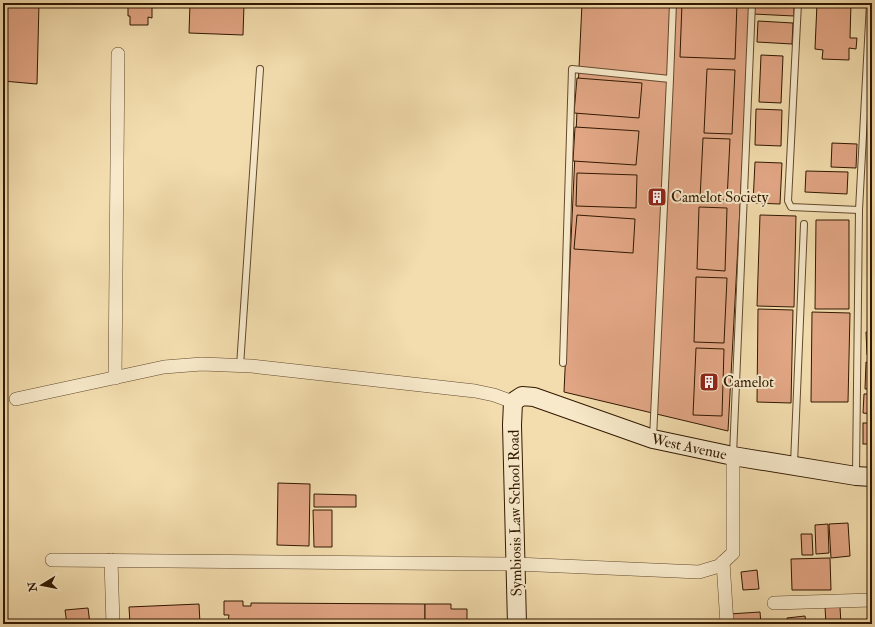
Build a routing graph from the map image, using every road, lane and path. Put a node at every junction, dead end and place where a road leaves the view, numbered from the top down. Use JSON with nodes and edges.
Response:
{"nodes":[{"id":1,"x":673,"y":3,"type":"edge"},
{"id":2,"x":752,"y":3,"type":"edge"},
{"id":3,"x":798,"y":3,"type":"edge"},
{"id":4,"x":870,"y":3,"type":"edge"},
{"id":5,"x":118,"y":54,"type":"dead end"},
{"id":6,"x":260,"y":69,"type":"dead end"},
{"id":7,"x":670,"y":78,"type":"junction"},
{"id":8,"x":859,"y":210,"type":"junction"},
{"id":9,"x":804,"y":224,"type":"dead end"},
{"id":10,"x":563,"y":363,"type":"dead end"},
{"id":11,"x":240,"y":366,"type":"junction"},
{"id":12,"x":115,"y":378,"type":"junction"},
{"id":13,"x":16,"y":399,"type":"dead end"},
{"id":14,"x":513,"y":402,"type":"junction"},
{"id":15,"x":653,"y":439,"type":"junction"},
{"id":16,"x":733,"y":456,"type":"junction"},
{"id":17,"x":794,"y":466,"type":"junction"},
{"id":18,"x":864,"y":476,"type":"edge"},
{"id":19,"x":52,"y":560,"type":"dead end"},
{"id":20,"x":111,"y":560,"type":"junction"},
{"id":21,"x":723,"y":562,"type":"junction"},
{"id":22,"x":516,"y":564,"type":"junction"},
{"id":23,"x":872,"y":600,"type":"edge"},
{"id":24,"x":774,"y":603,"type":"dead end"},
{"id":25,"x":113,"y":624,"type":"edge"},
{"id":26,"x":517,"y":624,"type":"edge"},
{"id":27,"x":727,"y":624,"type":"edge"}],
"edges":[{"from":1,"to":7,"type":"lane"},
{"from":2,"to":16,"type":"lane"},
{"from":3,"to":8,"type":"lane"},
{"from":4,"to":8,"type":"lane"},
{"from":5,"to":12,"type":"street"},
{"from":6,"to":11,"type":"lane"},
{"from":7,"to":10,"type":"lane"},
{"from":7,"to":15,"type":"lane"},
{"from":8,"to":18,"type":"lane"},
{"from":9,"to":17,"type":"lane"},
{"from":11,"to":12,"type":"street"},
{"from":11,"to":14,"type":"street"},
{"from":12,"to":13,"type":"street"},
{"from":14,"to":15,"type":"street","name":"West Avenue"},
{"from":14,"to":22,"type":"street","name":"Symbiosis Law School Road"},
{"from":15,"to":16,"type":"street","name":"West Avenue"},
{"from":16,"to":17,"type":"street","name":"West Avenue"},
{"from":16,"to":21,"type":"street"},
{"from":17,"to":18,"type":"street","name":"West Avenue"},
{"from":19,"to":20,"type":"street"},
{"from":20,"to":22,"type":"street"},
{"from":20,"to":25,"type":"street"},
{"from":21,"to":22,"type":"street"},
{"from":21,"to":27,"type":"street"},
{"from":22,"to":26,"type":"street","name":"Symbiosis Law School Road"},
{"from":23,"to":24,"type":"street"}]}
